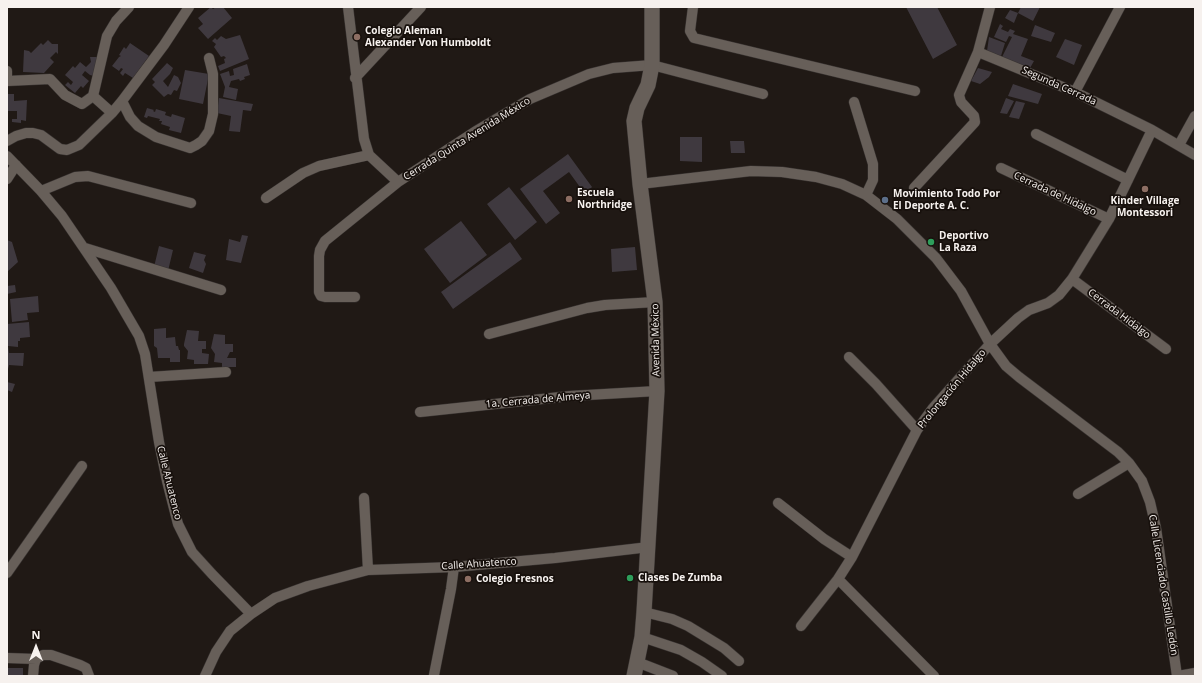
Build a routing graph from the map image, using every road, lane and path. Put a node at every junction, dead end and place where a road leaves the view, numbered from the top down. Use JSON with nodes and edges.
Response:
{"nodes":[{"id":1,"x":129,"y":7,"type":"edge"},
{"id":2,"x":189,"y":7,"type":"edge"},
{"id":3,"x":348,"y":7,"type":"edge"},
{"id":4,"x":421,"y":7,"type":"edge"},
{"id":5,"x":652,"y":7,"type":"edge"},
{"id":6,"x":693,"y":7,"type":"edge"},
{"id":7,"x":990,"y":7,"type":"edge"},
{"id":8,"x":1120,"y":7,"type":"edge"},
{"id":9,"x":978,"y":52,"type":"junction"},
{"id":10,"x":209,"y":58,"type":"dead end"},
{"id":11,"x":652,"y":65,"type":"junction"},
{"id":12,"x":7,"y":71,"type":"edge"},
{"id":13,"x":7,"y":75,"type":"edge"},
{"id":14,"x":356,"y":78,"type":"junction"},
{"id":15,"x":7,"y":81,"type":"edge"},
{"id":16,"x":915,"y":91,"type":"dead end"},
{"id":17,"x":1075,"y":92,"type":"junction"},
{"id":18,"x":763,"y":94,"type":"dead end"},
{"id":19,"x":93,"y":96,"type":"junction"},
{"id":20,"x":122,"y":101,"type":"junction"},
{"id":21,"x":854,"y":102,"type":"dead end"},
{"id":22,"x":112,"y":113,"type":"junction"},
{"id":23,"x":1195,"y":116,"type":"edge"},
{"id":24,"x":1152,"y":130,"type":"junction"},
{"id":25,"x":1036,"y":134,"type":"dead end"},
{"id":26,"x":7,"y":140,"type":"edge"},
{"id":27,"x":1178,"y":145,"type":"junction"},
{"id":28,"x":369,"y":155,"type":"junction"},
{"id":29,"x":7,"y":156,"type":"edge"},
{"id":30,"x":1195,"y":156,"type":"edge"},
{"id":31,"x":16,"y":165,"type":"junction"},
{"id":32,"x":1001,"y":168,"type":"dead end"},
{"id":33,"x":7,"y":179,"type":"edge"},
{"id":34,"x":1128,"y":180,"type":"junction"},
{"id":35,"x":398,"y":182,"type":"junction"},
{"id":36,"x":640,"y":184,"type":"junction"},
{"id":37,"x":914,"y":188,"type":"dead end"},
{"id":38,"x":41,"y":190,"type":"junction"},
{"id":39,"x":866,"y":195,"type":"junction"},
{"id":40,"x":266,"y":198,"type":"dead end"},
{"id":41,"x":191,"y":203,"type":"dead end"},
{"id":42,"x":1109,"y":219,"type":"junction"},
{"id":43,"x":85,"y":248,"type":"junction"},
{"id":44,"x":1072,"y":279,"type":"junction"},
{"id":45,"x":221,"y":290,"type":"dead end"},
{"id":46,"x":355,"y":297,"type":"dead end"},
{"id":47,"x":655,"y":302,"type":"junction"},
{"id":48,"x":489,"y":334,"type":"dead end"},
{"id":49,"x":990,"y":344,"type":"junction"},
{"id":50,"x":1166,"y":349,"type":"dead end"},
{"id":51,"x":849,"y":357,"type":"dead end"},
{"id":52,"x":226,"y":372,"type":"dead end"},
{"id":53,"x":149,"y":377,"type":"junction"},
{"id":54,"x":657,"y":391,"type":"junction"},
{"id":55,"x":420,"y":412,"type":"dead end"},
{"id":56,"x":917,"y":430,"type":"junction"},
{"id":57,"x":1129,"y":463,"type":"junction"},
{"id":58,"x":82,"y":466,"type":"dead end"},
{"id":59,"x":1078,"y":494,"type":"dead end"},
{"id":60,"x":364,"y":498,"type":"dead end"},
{"id":61,"x":778,"y":503,"type":"dead end"},
{"id":62,"x":648,"y":548,"type":"junction"},
{"id":63,"x":852,"y":557,"type":"junction"},
{"id":64,"x":454,"y":566,"type":"junction"},
{"id":65,"x":368,"y":570,"type":"junction"},
{"id":66,"x":7,"y":573,"type":"edge"},
{"id":67,"x":838,"y":579,"type":"junction"},
{"id":68,"x":644,"y":612,"type":"junction"},
{"id":69,"x":251,"y":614,"type":"junction"},
{"id":70,"x":801,"y":626,"type":"dead end"},
{"id":71,"x":642,"y":637,"type":"junction"},
{"id":72,"x":7,"y":658,"type":"edge"},
{"id":73,"x":36,"y":659,"type":"junction"},
{"id":74,"x":739,"y":661,"type":"dead end"},
{"id":75,"x":636,"y":669,"type":"edge"},
{"id":76,"x":1195,"y":672,"type":"edge"},
{"id":77,"x":434,"y":675,"type":"edge"},
{"id":78,"x":33,"y":676,"type":"edge"},
{"id":79,"x":89,"y":676,"type":"edge"},
{"id":80,"x":205,"y":676,"type":"edge"},
{"id":81,"x":673,"y":676,"type":"edge"},
{"id":82,"x":722,"y":676,"type":"edge"},
{"id":83,"x":934,"y":676,"type":"edge"},
{"id":84,"x":1177,"y":676,"type":"edge"}],
"edges":[{"from":1,"to":19,"type":"street"},
{"from":2,"to":20,"type":"street"},
{"from":3,"to":14,"type":"street"},
{"from":4,"to":14,"type":"street"},
{"from":5,"to":11,"type":"main road","name":"Avenida México"},
{"from":6,"to":16,"type":"street"},
{"from":7,"to":9,"type":"street"},
{"from":8,"to":17,"type":"street"},
{"from":9,"to":17,"type":"street","name":"Segunda Cerrada"},
{"from":9,"to":37,"type":"street"},
{"from":10,"to":20,"type":"street"},
{"from":11,"to":18,"type":"street","name":"Cerrada Quinta Avenida México"},
{"from":11,"to":35,"type":"street","name":"Cerrada Quinta Avenida México"},
{"from":11,"to":36,"type":"main road","name":"Avenida México"},
{"from":12,"to":13,"type":"street"},
{"from":14,"to":28,"type":"street"},
{"from":15,"to":19,"type":"street"},
{"from":17,"to":24,"type":"street","name":"Segunda Cerrada"},
{"from":19,"to":22,"type":"street"},
{"from":20,"to":22,"type":"street"},
{"from":21,"to":39,"type":"street"},
{"from":22,"to":26,"type":"street"},
{"from":23,"to":27,"type":"street"},
{"from":24,"to":27,"type":"street","name":"Segunda Cerrada"},
{"from":24,"to":34,"type":"street","name":"Prolongación Hidalgo"},
{"from":25,"to":34,"type":"street"},
{"from":27,"to":30,"type":"street","name":"Segunda Cerrada"},
{"from":28,"to":35,"type":"street","name":"Cerrada Quinta Avenida México"},
{"from":28,"to":40,"type":"street"},
{"from":29,"to":31,"type":"street","name":"Calle Ahuatenco"},
{"from":31,"to":33,"type":"street"},
{"from":31,"to":38,"type":"street","name":"Calle Ahuatenco"},
{"from":32,"to":42,"type":"street","name":"Cerrada de Hidalgo"},
{"from":34,"to":42,"type":"street","name":"Prolongación Hidalgo"},
{"from":35,"to":46,"type":"street","name":"Cerrada Quinta Avenida México"},
{"from":36,"to":39,"type":"street","name":"Calle Licenciado Castillo Ledón"},
{"from":36,"to":47,"type":"main road","name":"Avenida México"},
{"from":38,"to":41,"type":"street"},
{"from":38,"to":43,"type":"street","name":"Calle Ahuatenco"},
{"from":39,"to":49,"type":"street","name":"Calle Licenciado Castillo Ledón"},
{"from":42,"to":44,"type":"street","name":"Prolongación Hidalgo"},
{"from":43,"to":45,"type":"street"},
{"from":43,"to":53,"type":"street","name":"Calle Ahuatenco"},
{"from":44,"to":49,"type":"street","name":"Prolongación Hidalgo"},
{"from":44,"to":50,"type":"street","name":"Cerrada Hidalgo"},
{"from":47,"to":48,"type":"street"},
{"from":47,"to":54,"type":"main road","name":"Avenida México"},
{"from":49,"to":56,"type":"street","name":"Prolongación Hidalgo"},
{"from":49,"to":57,"type":"street","name":"Calle Licenciado Castillo Ledón"},
{"from":51,"to":56,"type":"street"},
{"from":52,"to":53,"type":"street"},
{"from":53,"to":69,"type":"street","name":"Calle Ahuatenco"},
{"from":54,"to":55,"type":"street","name":"1a. Cerrada de Almeya"},
{"from":54,"to":62,"type":"main road","name":"Avenida México"},
{"from":56,"to":63,"type":"street","name":"Prolongación Hidalgo"},
{"from":57,"to":59,"type":"street"},
{"from":57,"to":84,"type":"street","name":"Calle Licenciado Castillo Ledón"},
{"from":58,"to":66,"type":"street"},
{"from":60,"to":65,"type":"street"},
{"from":61,"to":63,"type":"street"},
{"from":62,"to":64,"type":"street","name":"Calle Ahuatenco"},
{"from":62,"to":68,"type":"main road","name":"Avenida México"},
{"from":63,"to":67,"type":"street","name":"Prolongación Hidalgo"},
{"from":64,"to":65,"type":"street","name":"Calle Ahuatenco"},
{"from":64,"to":77,"type":"street"},
{"from":65,"to":69,"type":"street","name":"Calle Ahuatenco"},
{"from":67,"to":70,"type":"street","name":"Prolongación Hidalgo"},
{"from":67,"to":83,"type":"street"},
{"from":68,"to":71,"type":"main road","name":"Avenida México"},
{"from":68,"to":74,"type":"street"},
{"from":69,"to":80,"type":"street"},
{"from":71,"to":75,"type":"main road","name":"Avenida México"},
{"from":71,"to":82,"type":"street"},
{"from":72,"to":73,"type":"street"},
{"from":73,"to":78,"type":"street"},
{"from":73,"to":79,"type":"street"},
{"from":75,"to":81,"type":"street"},
{"from":76,"to":84,"type":"street"}]}
